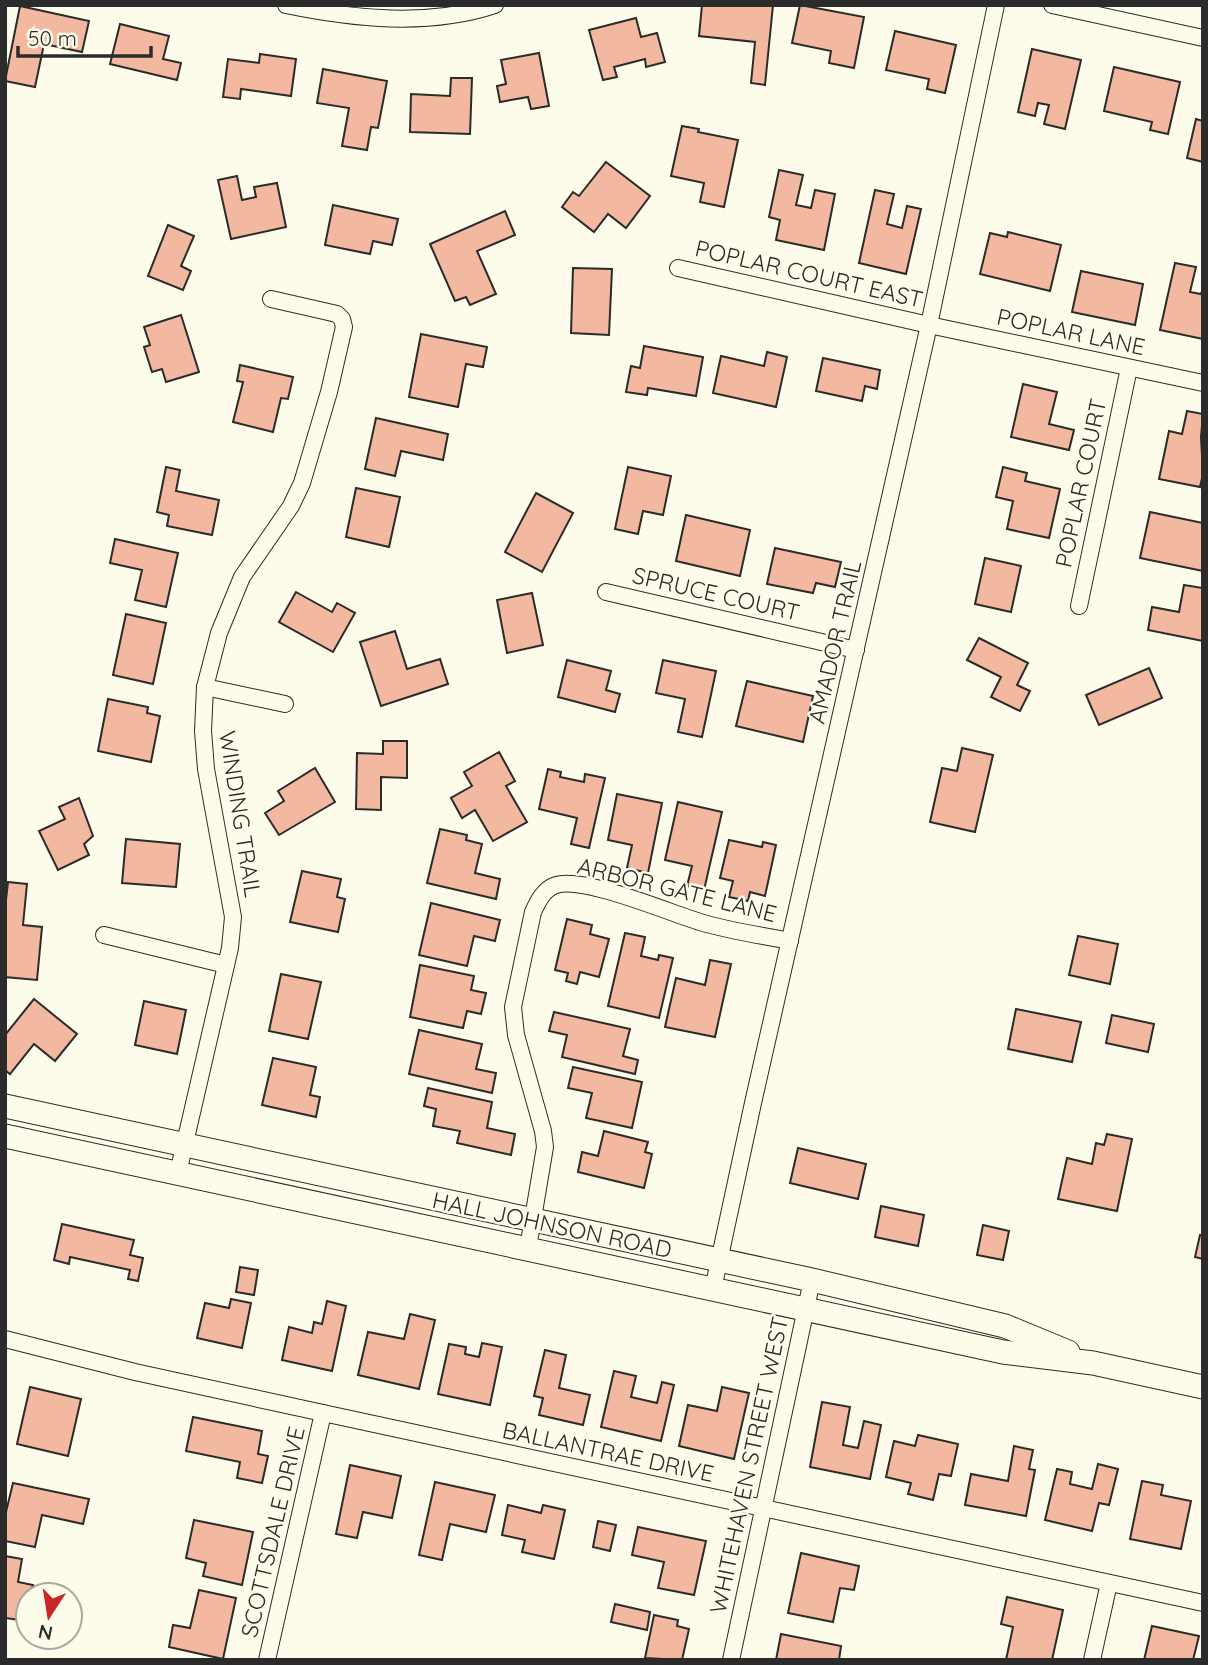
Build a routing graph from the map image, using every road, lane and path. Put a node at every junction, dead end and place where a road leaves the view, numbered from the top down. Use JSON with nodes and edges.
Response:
{"nodes":[{"id":1,"x":286,"y":5,"type":"edge"},
{"id":2,"x":495,"y":5,"type":"edge"},
{"id":3,"x":996,"y":5,"type":"edge"},
{"id":4,"x":1052,"y":5,"type":"edge"},
{"id":5,"x":1203,"y":38,"type":"edge"},
{"id":6,"x":678,"y":268,"type":"dead end"},
{"id":7,"x":271,"y":299,"type":"dead end"},
{"id":8,"x":929,"y":325,"type":"junction"},
{"id":9,"x":1129,"y":368,"type":"junction"},
{"id":10,"x":1203,"y":383,"type":"edge"},
{"id":11,"x":606,"y":592,"type":"dead end"},
{"id":12,"x":1079,"y":606,"type":"dead end"},
{"id":13,"x":856,"y":650,"type":"junction"},
{"id":14,"x":205,"y":687,"type":"junction"},
{"id":15,"x":285,"y":704,"type":"dead end"},
{"id":16,"x":104,"y":934,"type":"dead end"},
{"id":17,"x":790,"y":942,"type":"junction"},
{"id":18,"x":226,"y":965,"type":"junction"},
{"id":19,"x":5,"y":1105,"type":"edge"},
{"id":20,"x":5,"y":1136,"type":"edge"},
{"id":21,"x":184,"y":1143,"type":"junction"},
{"id":22,"x":178,"y":1172,"type":"junction"},
{"id":23,"x":533,"y":1221,"type":"junction"},
{"id":24,"x":528,"y":1248,"type":"junction"},
{"id":25,"x":718,"y":1260,"type":"junction"},
{"id":26,"x":812,"y":1280,"type":"junction"},
{"id":27,"x":713,"y":1289,"type":"junction"},
{"id":28,"x":806,"y":1309,"type":"junction"},
{"id":29,"x":5,"y":1339,"type":"edge"},
{"id":30,"x":1093,"y":1363,"type":"junction"},
{"id":31,"x":1203,"y":1387,"type":"edge"},
{"id":32,"x":323,"y":1413,"type":"junction"},
{"id":33,"x":763,"y":1509,"type":"junction"},
{"id":34,"x":1109,"y":1583,"type":"junction"},
{"id":35,"x":1203,"y":1603,"type":"edge"},
{"id":36,"x":267,"y":1660,"type":"edge"},
{"id":37,"x":731,"y":1660,"type":"edge"},
{"id":38,"x":1092,"y":1660,"type":"edge"}],
"edges":[{"from":1,"to":2,"type":"street"},
{"from":3,"to":8,"type":"street","name":"AMADOR TRAIL"},
{"from":4,"to":5,"type":"street"},
{"from":6,"to":8,"type":"street","name":"POPLAR COURT EAST"},
{"from":7,"to":14,"type":"street","name":"WINDING TRAIL"},
{"from":8,"to":9,"type":"street","name":"POPLAR LANE"},
{"from":8,"to":13,"type":"street","name":"AMADOR TRAIL"},
{"from":9,"to":10,"type":"street","name":"POPLAR LANE"},
{"from":9,"to":12,"type":"street","name":"POPLAR COURT"},
{"from":11,"to":13,"type":"street","name":"SPRUCE COURT"},
{"from":13,"to":17,"type":"street","name":"AMADOR TRAIL"},
{"from":14,"to":15,"type":"street"},
{"from":14,"to":18,"type":"street","name":"WINDING TRAIL"},
{"from":16,"to":18,"type":"street"},
{"from":17,"to":23,"type":"street","name":"ARBOR GATE LANE"},
{"from":17,"to":25,"type":"street","name":"AMADOR TRAIL"},
{"from":18,"to":21,"type":"street","name":"WINDING TRAIL"},
{"from":19,"to":21,"type":"main road","name":"HALL JOHNSON ROAD"},
{"from":20,"to":22,"type":"main road","name":"HALL JOHNSON ROAD"},
{"from":21,"to":22,"type":"street","name":"WINDING TRAIL"},
{"from":21,"to":23,"type":"main road","name":"HALL JOHNSON ROAD"},
{"from":22,"to":24,"type":"main road","name":"HALL JOHNSON ROAD"},
{"from":23,"to":24,"type":"street","name":"ARBOR GATE LANE"},
{"from":23,"to":25,"type":"main road","name":"HALL JOHNSON ROAD"},
{"from":24,"to":27,"type":"main road","name":"HALL JOHNSON ROAD"},
{"from":25,"to":26,"type":"main road","name":"HALL JOHNSON ROAD"},
{"from":25,"to":27,"type":"street","name":"AMADOR TRAIL"},
{"from":26,"to":28,"type":"street","name":"WHITEHAVEN STREET WEST"},
{"from":26,"to":30,"type":"main road","name":"HALL JOHNSON ROAD"},
{"from":27,"to":28,"type":"main road","name":"HALL JOHNSON ROAD"},
{"from":28,"to":30,"type":"main road","name":"HALL JOHNSON ROAD"},
{"from":28,"to":33,"type":"street","name":"WHITEHAVEN STREET WEST"},
{"from":29,"to":32,"type":"street","name":"BALLANTRAE DRIVE"},
{"from":30,"to":31,"type":"main road","name":"HALL JOHNSON ROAD"},
{"from":32,"to":33,"type":"street","name":"BALLANTRAE DRIVE"},
{"from":32,"to":36,"type":"street","name":"SCOTTSDALE DRIVE"},
{"from":33,"to":34,"type":"street","name":"BALLANTRAE DRIVE"},
{"from":33,"to":37,"type":"street","name":"WHITEHAVEN STREET WEST"},
{"from":34,"to":35,"type":"street","name":"BALLANTRAE DRIVE"},
{"from":34,"to":38,"type":"street"}]}
